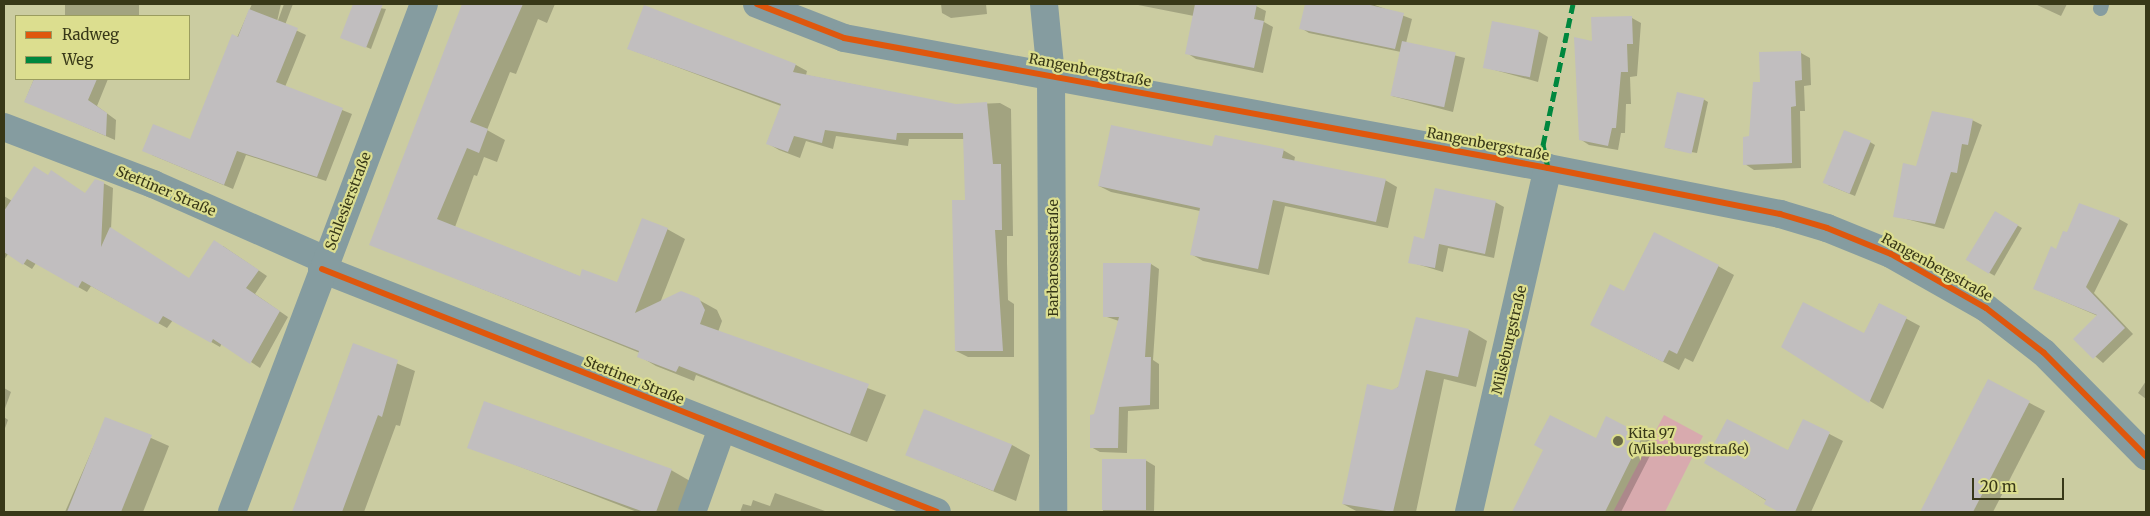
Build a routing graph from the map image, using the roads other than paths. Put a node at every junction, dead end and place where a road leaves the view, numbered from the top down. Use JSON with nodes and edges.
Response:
{"nodes":[{"id":1,"x":424,"y":4,"type":"edge"},
{"id":2,"x":757,"y":4,"type":"edge"},
{"id":3,"x":1044,"y":4,"type":"edge"},
{"id":4,"x":1051,"y":76,"type":"junction"},
{"id":5,"x":4,"y":127,"type":"edge"},
{"id":6,"x":1548,"y":168,"type":"junction"},
{"id":7,"x":324,"y":264,"type":"junction"},
{"id":8,"x":722,"y":428,"type":"junction"},
{"id":9,"x":2146,"y":456,"type":"edge"},
{"id":10,"x":232,"y":512,"type":"edge"},
{"id":11,"x":692,"y":512,"type":"edge"},
{"id":12,"x":937,"y":512,"type":"edge"},
{"id":13,"x":1053,"y":512,"type":"edge"},
{"id":14,"x":1469,"y":512,"type":"edge"}],
"edges":[{"from":1,"to":7,"type":"street","name":"Schlesierstraße"},
{"from":2,"to":4,"type":"street","name":"Rangenbergstraße"},
{"from":3,"to":4,"type":"street","name":"Barbarossastraße"},
{"from":4,"to":6,"type":"street","name":"Rangenbergstraße"},
{"from":4,"to":13,"type":"street","name":"Barbarossastraße"},
{"from":5,"to":7,"type":"street","name":"Stettiner Straße"},
{"from":6,"to":9,"type":"street","name":"Rangenbergstraße"},
{"from":6,"to":14,"type":"street","name":"Milseburgstraße"},
{"from":7,"to":8,"type":"street","name":"Stettiner Straße"},
{"from":7,"to":10,"type":"street","name":"Schlesierstraße"},
{"from":8,"to":11,"type":"street"},
{"from":8,"to":12,"type":"street","name":"Stettiner Straße"}]}
